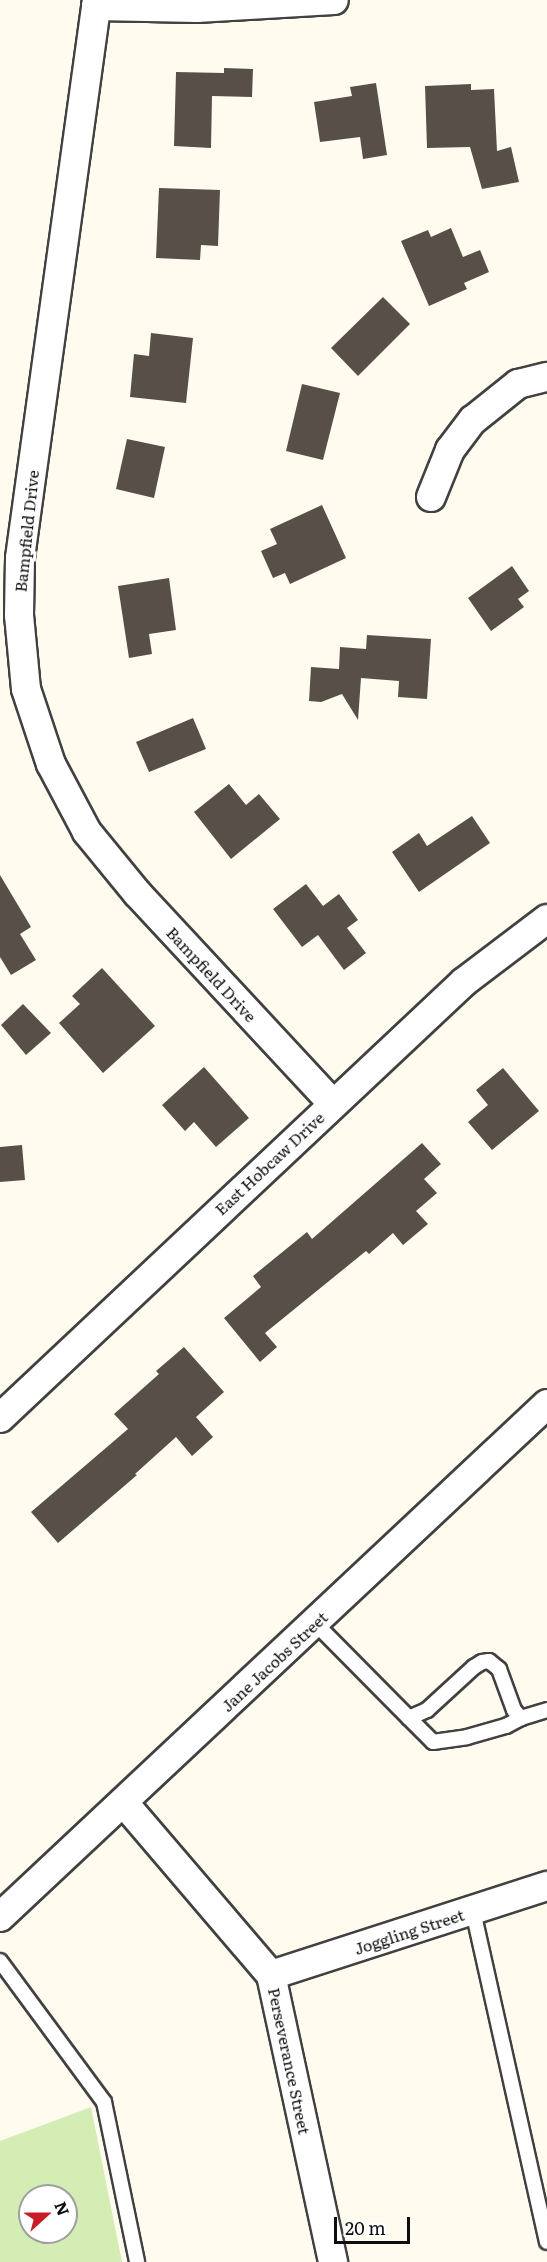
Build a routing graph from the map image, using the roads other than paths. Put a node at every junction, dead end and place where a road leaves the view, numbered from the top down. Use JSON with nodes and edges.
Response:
{"nodes":[{"id":1,"x":334,"y":0,"type":"edge"},
{"id":2,"x":97,"y":3,"type":"edge"},
{"id":3,"x":547,"y":377,"type":"edge"},
{"id":4,"x":431,"y":496,"type":"dead end"},
{"id":5,"x":547,"y":919,"type":"edge"},
{"id":6,"x":332,"y":1103,"type":"junction"},
{"id":7,"x":544,"y":1412,"type":"edge"},
{"id":8,"x":0,"y":1418,"type":"edge"},
{"id":9,"x":315,"y":1623,"type":"junction"},
{"id":10,"x":547,"y":1710,"type":"edge"},
{"id":11,"x":408,"y":1718,"type":"junction"},
{"id":12,"x":521,"y":1718,"type":"junction"},
{"id":13,"x":124,"y":1803,"type":"junction"},
{"id":14,"x":547,"y":1886,"type":"edge"},
{"id":15,"x":473,"y":1911,"type":"junction"},
{"id":16,"x":0,"y":1917,"type":"edge"},
{"id":17,"x":0,"y":1961,"type":"edge"},
{"id":18,"x":272,"y":1975,"type":"junction"},
{"id":19,"x":547,"y":2242,"type":"edge"},
{"id":20,"x":137,"y":2262,"type":"edge"},
{"id":21,"x":333,"y":2262,"type":"edge"}],
"edges":[{"from":1,"to":2,"type":"street"},
{"from":2,"to":6,"type":"street","name":"Bampfield Drive"},
{"from":3,"to":4,"type":"street"},
{"from":5,"to":6,"type":"street","name":"East Hobcaw Drive"},
{"from":6,"to":8,"type":"street","name":"East Hobcaw Drive"},
{"from":7,"to":9,"type":"street","name":"Jane Jacobs Street"},
{"from":9,"to":11,"type":"lane"},
{"from":9,"to":13,"type":"street","name":"Jane Jacobs Street"},
{"from":10,"to":12,"type":"lane"},
{"from":11,"to":12,"type":"lane"},
{"from":11,"to":12,"type":"lane"},
{"from":13,"to":16,"type":"street","name":"Jane Jacobs Street"},
{"from":13,"to":18,"type":"street","name":"Perseverance Street"},
{"from":14,"to":15,"type":"street","name":"Joggling Street"},
{"from":15,"to":18,"type":"street","name":"Joggling Street"},
{"from":15,"to":19,"type":"lane"},
{"from":17,"to":20,"type":"lane"},
{"from":18,"to":21,"type":"street","name":"Perseverance Street"}]}
